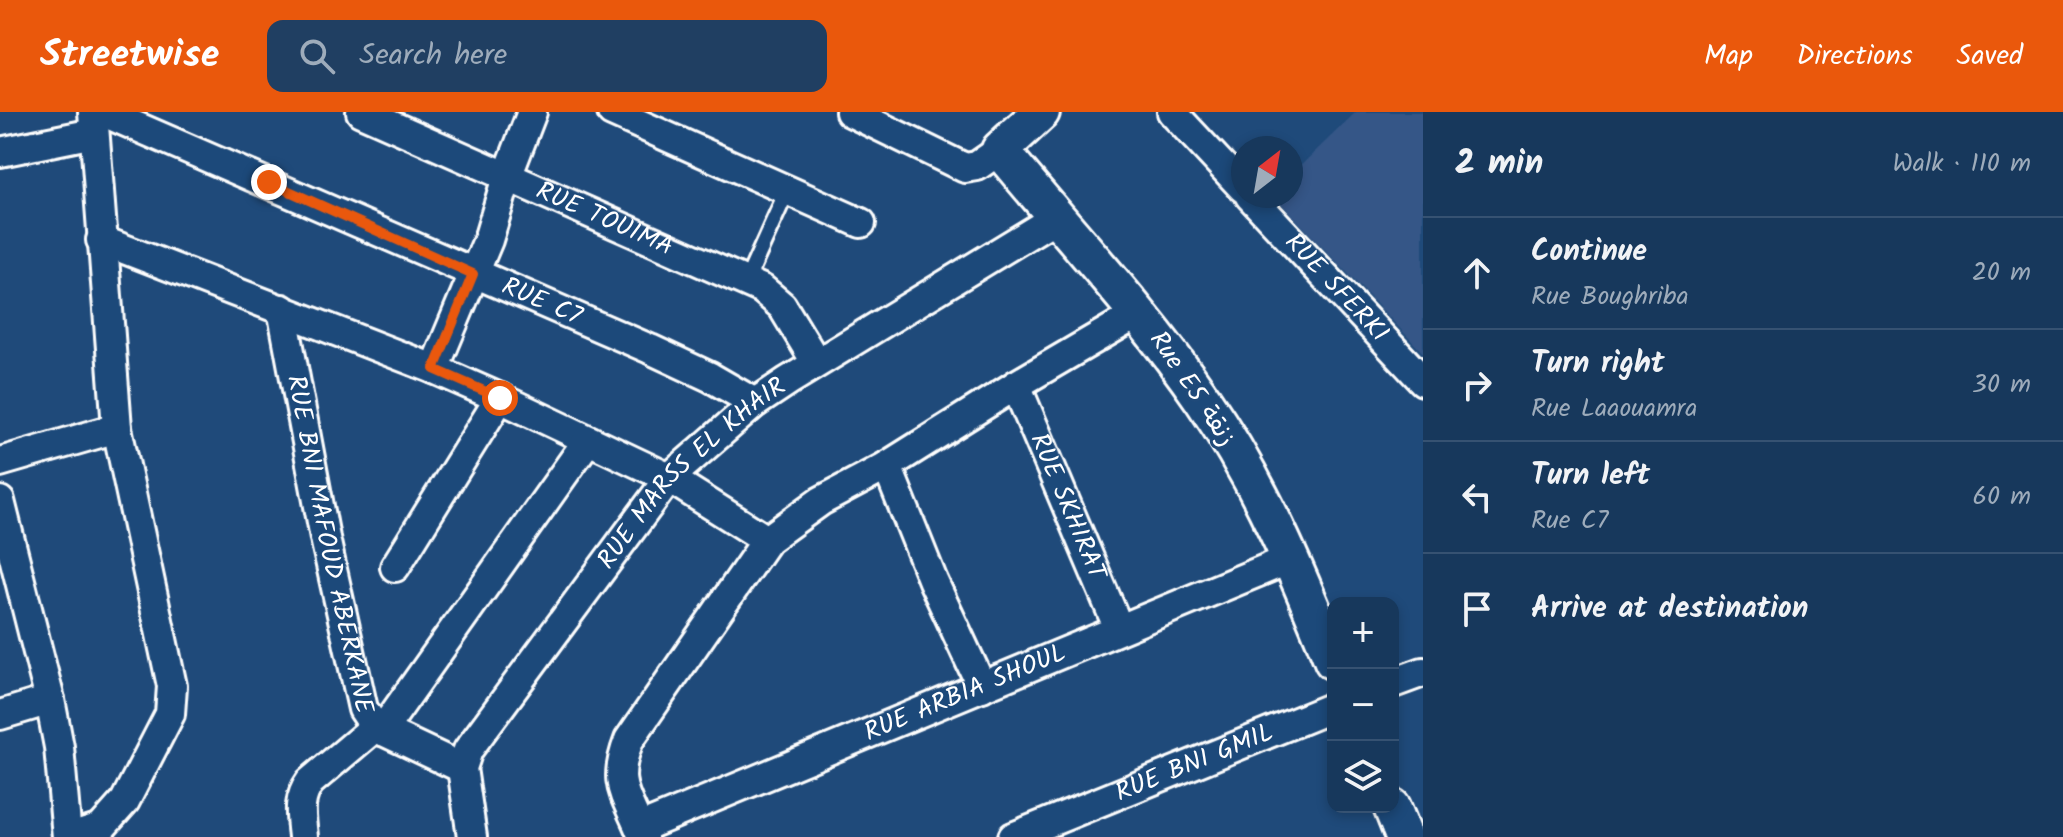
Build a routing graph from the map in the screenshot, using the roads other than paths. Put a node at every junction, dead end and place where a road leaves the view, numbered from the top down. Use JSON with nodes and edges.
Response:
{"nodes":[{"id":1,"x":361,"y":112,"type":"edge"},
{"id":2,"x":532,"y":112,"type":"edge"},
{"id":3,"x":612,"y":112,"type":"edge"},
{"id":4,"x":850,"y":112,"type":"edge"},
{"id":5,"x":1041,"y":112,"type":"edge"},
{"id":6,"x":1172,"y":112,"type":"edge"},
{"id":7,"x":97,"y":119,"type":"edge"},
{"id":8,"x":0,"y":152,"type":"edge"},
{"id":9,"x":988,"y":158,"type":"junction"},
{"id":10,"x":1231,"y":175,"type":"edge"},
{"id":11,"x":507,"y":177,"type":"junction"},
{"id":12,"x":787,"y":191,"type":"junction"},
{"id":13,"x":1261,"y":208,"type":"edge"},
{"id":14,"x":1055,"y":218,"type":"junction"},
{"id":15,"x":861,"y":223,"type":"dead end"},
{"id":16,"x":101,"y":240,"type":"junction"},
{"id":17,"x":473,"y":274,"type":"junction"},
{"id":18,"x":746,"y":282,"type":"junction"},
{"id":19,"x":282,"y":309,"type":"junction"},
{"id":20,"x":1139,"y":313,"type":"junction"},
{"id":21,"x":816,"y":362,"type":"junction"},
{"id":22,"x":434,"y":369,"type":"junction"},
{"id":23,"x":1423,"y":381,"type":"edge"},
{"id":24,"x":1016,"y":385,"type":"junction"},
{"id":25,"x":500,"y":398,"type":"junction"},
{"id":26,"x":755,"y":403,"type":"junction"},
{"id":27,"x":117,"y":428,"type":"junction"},
{"id":28,"x":588,"y":440,"type":"junction"},
{"id":29,"x":0,"y":462,"type":"edge"},
{"id":30,"x":887,"y":466,"type":"junction"},
{"id":31,"x":669,"y":478,"type":"junction"},
{"id":32,"x":0,"y":501,"type":"edge"},
{"id":33,"x":767,"y":540,"type":"junction"},
{"id":34,"x":1292,"y":558,"type":"junction"},
{"id":35,"x":395,"y":567,"type":"dead end"},
{"id":36,"x":8,"y":575,"type":"edge"},
{"id":37,"x":1119,"y":629,"type":"junction"},
{"id":38,"x":1327,"y":646,"type":"edge"},
{"id":39,"x":1423,"y":672,"type":"edge"},
{"id":40,"x":1399,"y":681,"type":"edge"},
{"id":41,"x":982,"y":687,"type":"junction"},
{"id":42,"x":50,"y":700,"type":"junction"},
{"id":43,"x":1327,"y":709,"type":"edge"},
{"id":44,"x":0,"y":715,"type":"edge"},
{"id":45,"x":378,"y":729,"type":"junction"},
{"id":46,"x":462,"y":768,"type":"junction"},
{"id":47,"x":1394,"y":813,"type":"edge"},
{"id":48,"x":641,"y":832,"type":"edge"},
{"id":49,"x":70,"y":837,"type":"edge"},
{"id":50,"x":303,"y":837,"type":"edge"},
{"id":51,"x":472,"y":837,"type":"edge"},
{"id":52,"x":1013,"y":837,"type":"edge"},
{"id":53,"x":1404,"y":837,"type":"edge"}],
"edges":[{"from":1,"to":11,"type":"street","name":"RUE TOUIMA"},
{"from":2,"to":11,"type":"street"},
{"from":3,"to":12,"type":"street"},
{"from":4,"to":9,"type":"street"},
{"from":5,"to":9,"type":"street"},
{"from":6,"to":10,"type":"street"},
{"from":7,"to":8,"type":"street"},
{"from":7,"to":16,"type":"street"},
{"from":7,"to":17,"type":"street","name":"RUE C7"},
{"from":9,"to":14,"type":"street","name":"Rue E5 زنقة"},
{"from":11,"to":17,"type":"street"},
{"from":11,"to":18,"type":"street","name":"RUE TOUIMA"},
{"from":12,"to":15,"type":"street"},
{"from":12,"to":18,"type":"lane"},
{"from":13,"to":23,"type":"street","name":"RUE SFERKI"},
{"from":14,"to":20,"type":"street","name":"Rue E5 زنقة"},
{"from":14,"to":21,"type":"street","name":"RUE MARSS EL KHAIR"},
{"from":16,"to":19,"type":"street"},
{"from":16,"to":27,"type":"street"},
{"from":17,"to":22,"type":"street"},
{"from":17,"to":26,"type":"street","name":"RUE C7"},
{"from":18,"to":21,"type":"street","name":"RUE TOUIMA"},
{"from":19,"to":22,"type":"street"},
{"from":19,"to":45,"type":"street","name":"RUE BNI MAFOUD ABERKANE"},
{"from":20,"to":24,"type":"street"},
{"from":20,"to":34,"type":"street","name":"Rue E5 زنقة"},
{"from":21,"to":26,"type":"street","name":"RUE MARSS EL KHAIR"},
{"from":22,"to":25,"type":"street"},
{"from":24,"to":30,"type":"street"},
{"from":24,"to":37,"type":"street","name":"RUE SKHIRAT"},
{"from":25,"to":28,"type":"street"},
{"from":25,"to":35,"type":"street"},
{"from":26,"to":31,"type":"street","name":"RUE MARSS EL KHAIR"},
{"from":27,"to":29,"type":"street"},
{"from":27,"to":49,"type":"street"},
{"from":28,"to":31,"type":"street"},
{"from":28,"to":45,"type":"street"},
{"from":30,"to":33,"type":"street"},
{"from":30,"to":41,"type":"street"},
{"from":31,"to":33,"type":"street"},
{"from":31,"to":46,"type":"street","name":"RUE MARSS EL KHAIR"},
{"from":32,"to":36,"type":"street"},
{"from":33,"to":48,"type":"street"},
{"from":34,"to":37,"type":"street","name":"RUE ARBIA SHOUL"},
{"from":34,"to":38,"type":"street","name":"Rue E5 زنقة"},
{"from":36,"to":42,"type":"street"},
{"from":37,"to":41,"type":"street","name":"RUE ARBIA SHOUL"},
{"from":39,"to":40,"type":"street"},
{"from":41,"to":48,"type":"street","name":"RUE ARBIA SHOUL"},
{"from":42,"to":44,"type":"street"},
{"from":42,"to":49,"type":"street"},
{"from":43,"to":52,"type":"street","name":"RUE BNI GMIL"},
{"from":45,"to":46,"type":"street","name":"RUE BNI MAFOUD ABERKANE"},
{"from":45,"to":50,"type":"street"},
{"from":46,"to":51,"type":"street"},
{"from":47,"to":53,"type":"street"}]}
